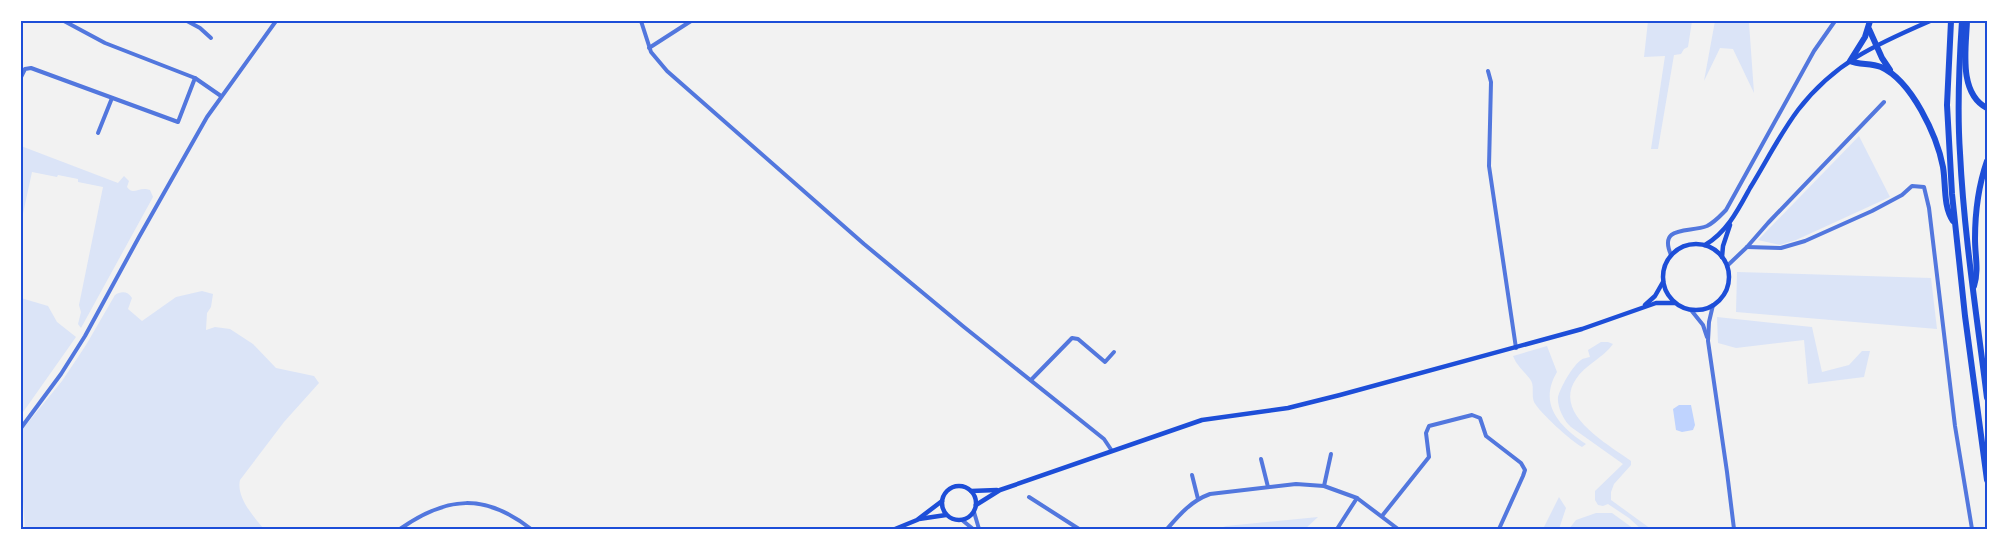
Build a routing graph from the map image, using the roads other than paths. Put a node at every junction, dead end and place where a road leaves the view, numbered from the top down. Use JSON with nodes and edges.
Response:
{"nodes":[{"id":1,"x":64,"y":21,"type":"edge"},
{"id":2,"x":187,"y":21,"type":"edge"},
{"id":3,"x":276,"y":21,"type":"edge"},
{"id":4,"x":641,"y":21,"type":"edge"},
{"id":5,"x":691,"y":21,"type":"edge"},
{"id":6,"x":1835,"y":21,"type":"edge"},
{"id":7,"x":1930,"y":21,"type":"edge"},
{"id":8,"x":1951,"y":21,"type":"edge"},
{"id":9,"x":1962,"y":21,"type":"edge"},
{"id":10,"x":1967,"y":21,"type":"edge"},
{"id":11,"x":1869,"y":25,"type":"edge"},
{"id":12,"x":211,"y":38,"type":"dead end"},
{"id":13,"x":1876,"y":45,"type":"junction"},
{"id":14,"x":649,"y":48,"type":"junction"},
{"id":15,"x":1850,"y":61,"type":"junction"},
{"id":16,"x":1488,"y":71,"type":"dead end"},
{"id":17,"x":1895,"y":76,"type":"junction"},
{"id":18,"x":21,"y":77,"type":"edge"},
{"id":19,"x":195,"y":78,"type":"junction"},
{"id":20,"x":221,"y":96,"type":"junction"},
{"id":21,"x":112,"y":97,"type":"junction"},
{"id":22,"x":1884,"y":102,"type":"dead end"},
{"id":23,"x":1987,"y":108,"type":"edge"},
{"id":24,"x":98,"y":133,"type":"dead end"},
{"id":25,"x":1987,"y":160,"type":"edge"},
{"id":26,"x":1732,"y":219,"type":"junction"},
{"id":27,"x":1954,"y":223,"type":"junction"},
{"id":28,"x":1705,"y":245,"type":"junction"},
{"id":29,"x":1748,"y":247,"type":"junction"},
{"id":30,"x":1671,"y":255,"type":"junction"},
{"id":31,"x":1722,"y":257,"type":"junction"},
{"id":32,"x":1727,"y":266,"type":"junction"},
{"id":33,"x":1663,"y":282,"type":"junction"},
{"id":34,"x":1974,"y":286,"type":"junction"},
{"id":35,"x":1675,"y":303,"type":"junction"},
{"id":36,"x":1713,"y":305,"type":"junction"},
{"id":37,"x":1643,"y":307,"type":"junction"},
{"id":38,"x":1691,"y":310,"type":"junction"},
{"id":39,"x":1708,"y":340,"type":"junction"},
{"id":40,"x":1516,"y":348,"type":"junction"},
{"id":41,"x":1114,"y":352,"type":"dead end"},
{"id":42,"x":1031,"y":380,"type":"junction"},
{"id":43,"x":1987,"y":398,"type":"edge"},
{"id":44,"x":21,"y":428,"type":"edge"},
{"id":45,"x":1112,"y":451,"type":"junction"},
{"id":46,"x":1331,"y":453,"type":"dead end"},
{"id":47,"x":1262,"y":459,"type":"dead end"},
{"id":48,"x":1192,"y":475,"type":"dead end"},
{"id":49,"x":1987,"y":480,"type":"edge"},
{"id":50,"x":1324,"y":486,"type":"junction"},
{"id":51,"x":1268,"y":487,"type":"junction"},
{"id":52,"x":971,"y":490,"type":"junction"},
{"id":53,"x":1000,"y":490,"type":"junction"},
{"id":54,"x":1029,"y":497,"type":"dead end"},
{"id":55,"x":1357,"y":498,"type":"junction"},
{"id":56,"x":1198,"y":499,"type":"junction"},
{"id":57,"x":942,"y":501,"type":"junction"},
{"id":58,"x":976,"y":505,"type":"junction"},
{"id":59,"x":974,"y":512,"type":"junction"},
{"id":60,"x":946,"y":514,"type":"junction"},
{"id":61,"x":1382,"y":516,"type":"junction"},
{"id":62,"x":917,"y":520,"type":"junction"},
{"id":63,"x":962,"y":520,"type":"junction"},
{"id":64,"x":400,"y":529,"type":"edge"},
{"id":65,"x":531,"y":529,"type":"edge"},
{"id":66,"x":895,"y":529,"type":"edge"},
{"id":67,"x":972,"y":529,"type":"edge"},
{"id":68,"x":980,"y":529,"type":"edge"},
{"id":69,"x":1079,"y":529,"type":"edge"},
{"id":70,"x":1167,"y":529,"type":"edge"},
{"id":71,"x":1337,"y":529,"type":"edge"},
{"id":72,"x":1398,"y":529,"type":"edge"},
{"id":73,"x":1499,"y":529,"type":"edge"},
{"id":74,"x":1734,"y":529,"type":"edge"},
{"id":75,"x":1972,"y":529,"type":"edge"}],
"edges":[{"from":1,"to":19,"type":"street"},
{"from":2,"to":12,"type":"street"},
{"from":3,"to":20,"type":"street"},
{"from":4,"to":14,"type":"street"},
{"from":5,"to":14,"type":"street"},
{"from":6,"to":30,"type":"street"},
{"from":7,"to":13,"type":"main road"},
{"from":8,"to":27,"type":"highway"},
{"from":9,"to":34,"type":"highway"},
{"from":10,"to":23,"type":"highway"},
{"from":11,"to":13,"type":"highway"},
{"from":11,"to":15,"type":"highway"},
{"from":13,"to":15,"type":"main road"},
{"from":13,"to":17,"type":"highway"},
{"from":14,"to":42,"type":"street"},
{"from":15,"to":17,"type":"highway"},
{"from":15,"to":26,"type":"main road"},
{"from":16,"to":40,"type":"street"},
{"from":17,"to":27,"type":"highway"},
{"from":18,"to":21,"type":"street"},
{"from":19,"to":20,"type":"street"},
{"from":19,"to":21,"type":"street"},
{"from":20,"to":44,"type":"street"},
{"from":21,"to":24,"type":"street"},
{"from":22,"to":29,"type":"street"},
{"from":25,"to":34,"type":"highway"},
{"from":26,"to":28,"type":"main road"},
{"from":26,"to":31,"type":"main road"},
{"from":27,"to":49,"type":"highway"},
{"from":28,"to":30,"type":"main road"},
{"from":28,"to":31,"type":"main road"},
{"from":29,"to":32,"type":"street"},
{"from":29,"to":75,"type":"street"},
{"from":30,"to":33,"type":"main road"},
{"from":31,"to":32,"type":"main road"},
{"from":32,"to":36,"type":"main road"},
{"from":33,"to":35,"type":"main road"},
{"from":33,"to":37,"type":"main road"},
{"from":34,"to":43,"type":"highway"},
{"from":35,"to":37,"type":"main road"},
{"from":35,"to":38,"type":"main road"},
{"from":36,"to":38,"type":"main road"},
{"from":36,"to":39,"type":"street"},
{"from":37,"to":40,"type":"main road"},
{"from":38,"to":39,"type":"street"},
{"from":39,"to":74,"type":"street"},
{"from":40,"to":45,"type":"main road"},
{"from":41,"to":42,"type":"street"},
{"from":42,"to":45,"type":"street"},
{"from":45,"to":53,"type":"main road"},
{"from":46,"to":50,"type":"street"},
{"from":47,"to":51,"type":"street"},
{"from":48,"to":56,"type":"street"},
{"from":50,"to":51,"type":"street"},
{"from":50,"to":55,"type":"street"},
{"from":51,"to":56,"type":"street"},
{"from":52,"to":53,"type":"main road"},
{"from":52,"to":57,"type":"main road"},
{"from":52,"to":58,"type":"main road"},
{"from":53,"to":58,"type":"main road"},
{"from":54,"to":69,"type":"street"},
{"from":55,"to":61,"type":"street"},
{"from":55,"to":71,"type":"street"},
{"from":56,"to":70,"type":"street"},
{"from":57,"to":60,"type":"main road"},
{"from":57,"to":62,"type":"main road"},
{"from":58,"to":59,"type":"main road"},
{"from":59,"to":63,"type":"main road"},
{"from":59,"to":68,"type":"street"},
{"from":60,"to":62,"type":"main road"},
{"from":60,"to":63,"type":"main road"},
{"from":61,"to":72,"type":"street"},
{"from":61,"to":73,"type":"street"},
{"from":62,"to":66,"type":"main road"},
{"from":63,"to":67,"type":"street"},
{"from":64,"to":65,"type":"street"}]}
